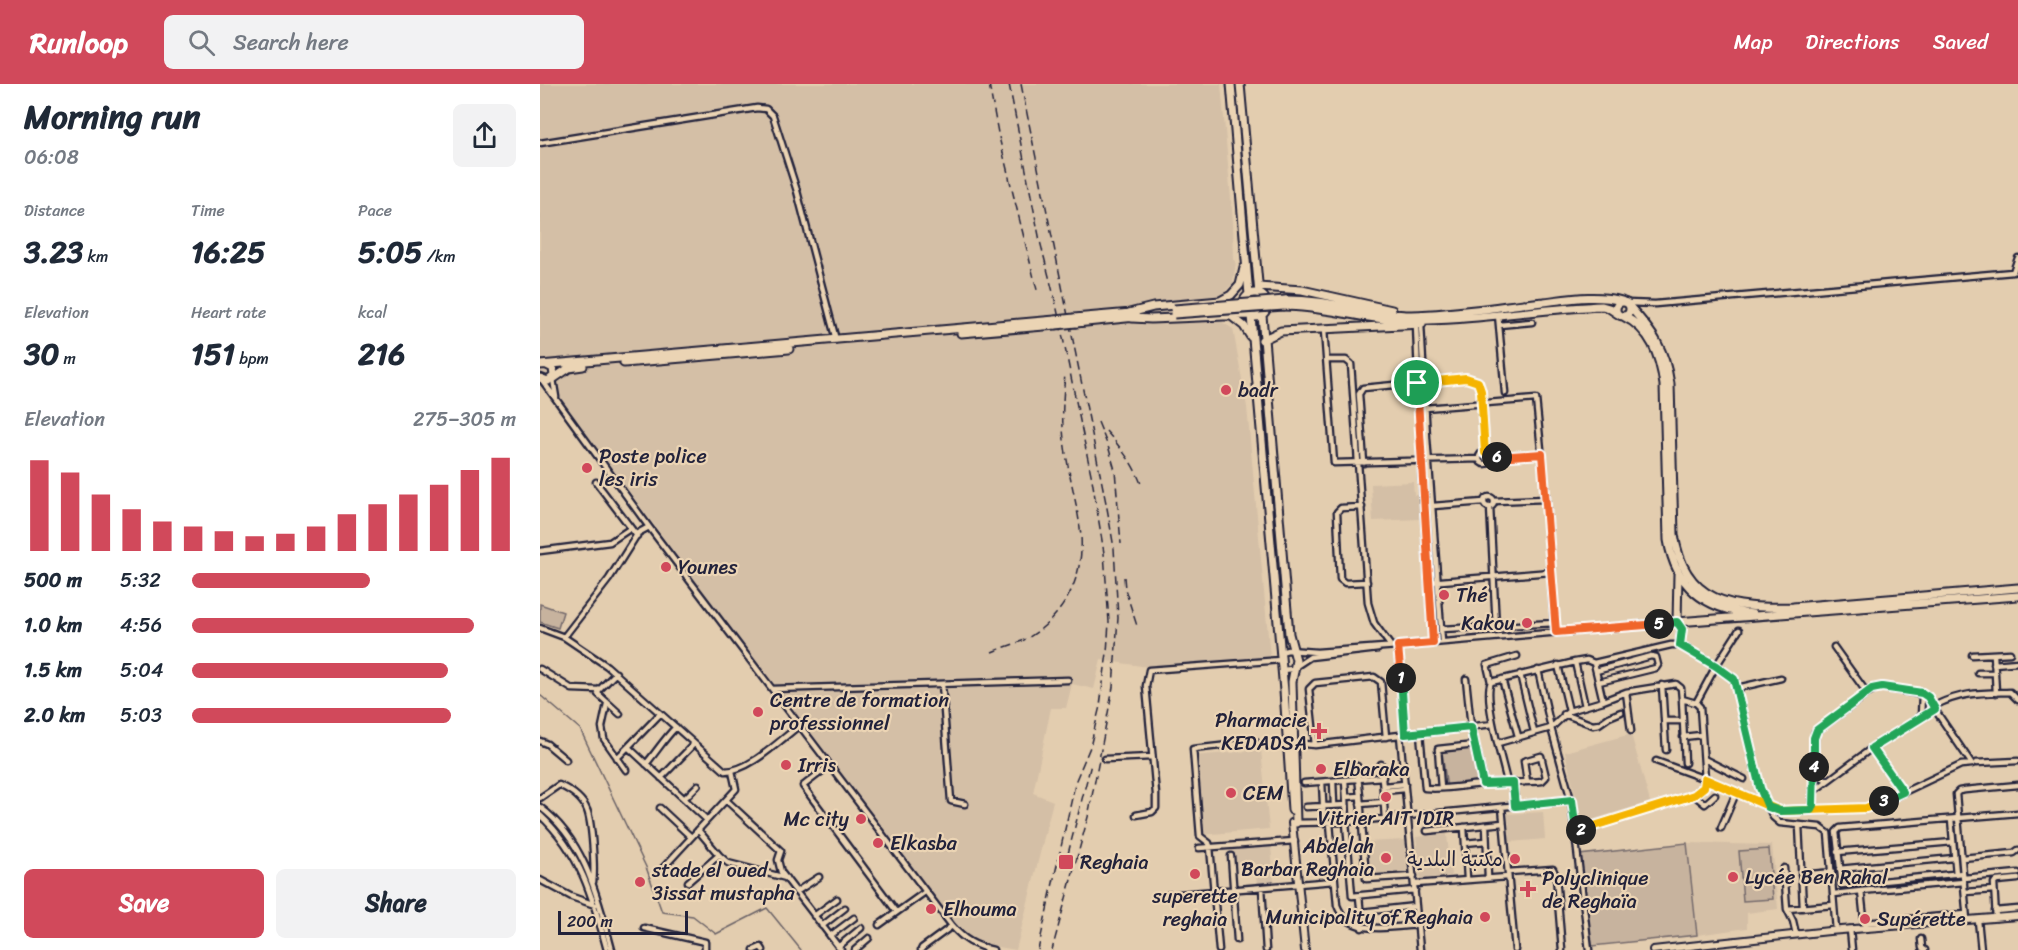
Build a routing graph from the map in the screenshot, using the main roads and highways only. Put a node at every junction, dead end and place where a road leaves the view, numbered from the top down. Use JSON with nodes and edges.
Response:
{"nodes":[{"id":1,"x":1231,"y":84,"type":"edge"},
{"id":2,"x":1240,"y":84,"type":"edge"},
{"id":3,"x":1245,"y":247,"type":"junction"},
{"id":4,"x":1248,"y":271,"type":"junction"},
{"id":5,"x":1257,"y":271,"type":"junction"},
{"id":6,"x":1259,"y":290,"type":"junction"},
{"id":7,"x":1248,"y":296,"type":"junction"},
{"id":8,"x":1220,"y":301,"type":"junction"},
{"id":9,"x":1626,"y":304,"type":"junction"},
{"id":10,"x":1131,"y":315,"type":"junction"},
{"id":11,"x":1230,"y":315,"type":"junction"},
{"id":12,"x":1249,"y":315,"type":"junction"},
{"id":13,"x":1453,"y":315,"type":"junction"},
{"id":14,"x":1620,"y":315,"type":"junction"},
{"id":15,"x":1262,"y":319,"type":"junction"},
{"id":16,"x":1056,"y":322,"type":"junction"},
{"id":17,"x":1281,"y":331,"type":"junction"},
{"id":18,"x":1264,"y":340,"type":"junction"},
{"id":19,"x":1253,"y":341,"type":"junction"},
{"id":20,"x":542,"y":366,"type":"edge"},
{"id":21,"x":541,"y":379,"type":"edge"},
{"id":22,"x":553,"y":379,"type":"junction"},
{"id":23,"x":1678,"y":574,"type":"junction"},
{"id":24,"x":2018,"y":588,"type":"edge"},
{"id":25,"x":2018,"y":596,"type":"edge"},
{"id":26,"x":1777,"y":616,"type":"junction"},
{"id":27,"x":1283,"y":682,"type":"junction"},
{"id":28,"x":1292,"y":682,"type":"junction"},
{"id":29,"x":1291,"y":743,"type":"junction"},
{"id":30,"x":1294,"y":823,"type":"joint"},
{"id":31,"x":2018,"y":916,"type":"edge"},
{"id":32,"x":1689,"y":948,"type":"edge"},
{"id":33,"x":1700,"y":948,"type":"edge"},
{"id":34,"x":1305,"y":950,"type":"edge"},
{"id":35,"x":1653,"y":950,"type":"edge"}],
"edges":[{"from":1,"to":3,"type":"highway"},
{"from":2,"to":5,"type":"highway"},
{"from":3,"to":4,"type":"highway"},
{"from":3,"to":8,"type":"highway"},
{"from":4,"to":5,"type":"highway"},
{"from":4,"to":7,"type":"highway"},
{"from":5,"to":6,"type":"highway"},
{"from":6,"to":7,"type":"highway"},
{"from":6,"to":13,"type":"highway"},
{"from":6,"to":15,"type":"highway"},
{"from":7,"to":8,"type":"highway"},
{"from":7,"to":12,"type":"highway"},
{"from":8,"to":10,"type":"highway"},
{"from":9,"to":13,"type":"highway"},
{"from":9,"to":14,"type":"highway"},
{"from":9,"to":14,"type":"highway"},
{"from":9,"to":24,"type":"highway"},
{"from":10,"to":11,"type":"highway"},
{"from":10,"to":13,"type":"highway","bridge":true},
{"from":10,"to":16,"type":"highway","bridge":true},
{"from":11,"to":12,"type":"highway"},
{"from":11,"to":19,"type":"highway"},
{"from":12,"to":15,"type":"highway"},
{"from":12,"to":19,"type":"highway"},
{"from":13,"to":14,"type":"highway"},
{"from":13,"to":17,"type":"highway"},
{"from":14,"to":23,"type":"highway"},
{"from":15,"to":17,"type":"highway"},
{"from":15,"to":18,"type":"highway"},
{"from":16,"to":20,"type":"highway"},
{"from":16,"to":22,"type":"highway"},
{"from":17,"to":18,"type":"highway"},
{"from":18,"to":19,"type":"highway"},
{"from":18,"to":28,"type":"highway"},
{"from":19,"to":27,"type":"highway"},
{"from":20,"to":22,"type":"highway"},
{"from":21,"to":22,"type":"highway"},
{"from":23,"to":26,"type":"highway"},
{"from":23,"to":26,"type":"highway"},
{"from":25,"to":26,"type":"highway"},
{"from":27,"to":28,"type":"highway"},
{"from":27,"to":29,"type":"highway"},
{"from":28,"to":29,"type":"highway"},
{"from":29,"to":30,"type":"highway"},
{"from":30,"to":34,"type":"main road"},
{"from":31,"to":33,"type":"main road"},
{"from":32,"to":33,"type":"main road"},
{"from":32,"to":35,"type":"main road"}]}
